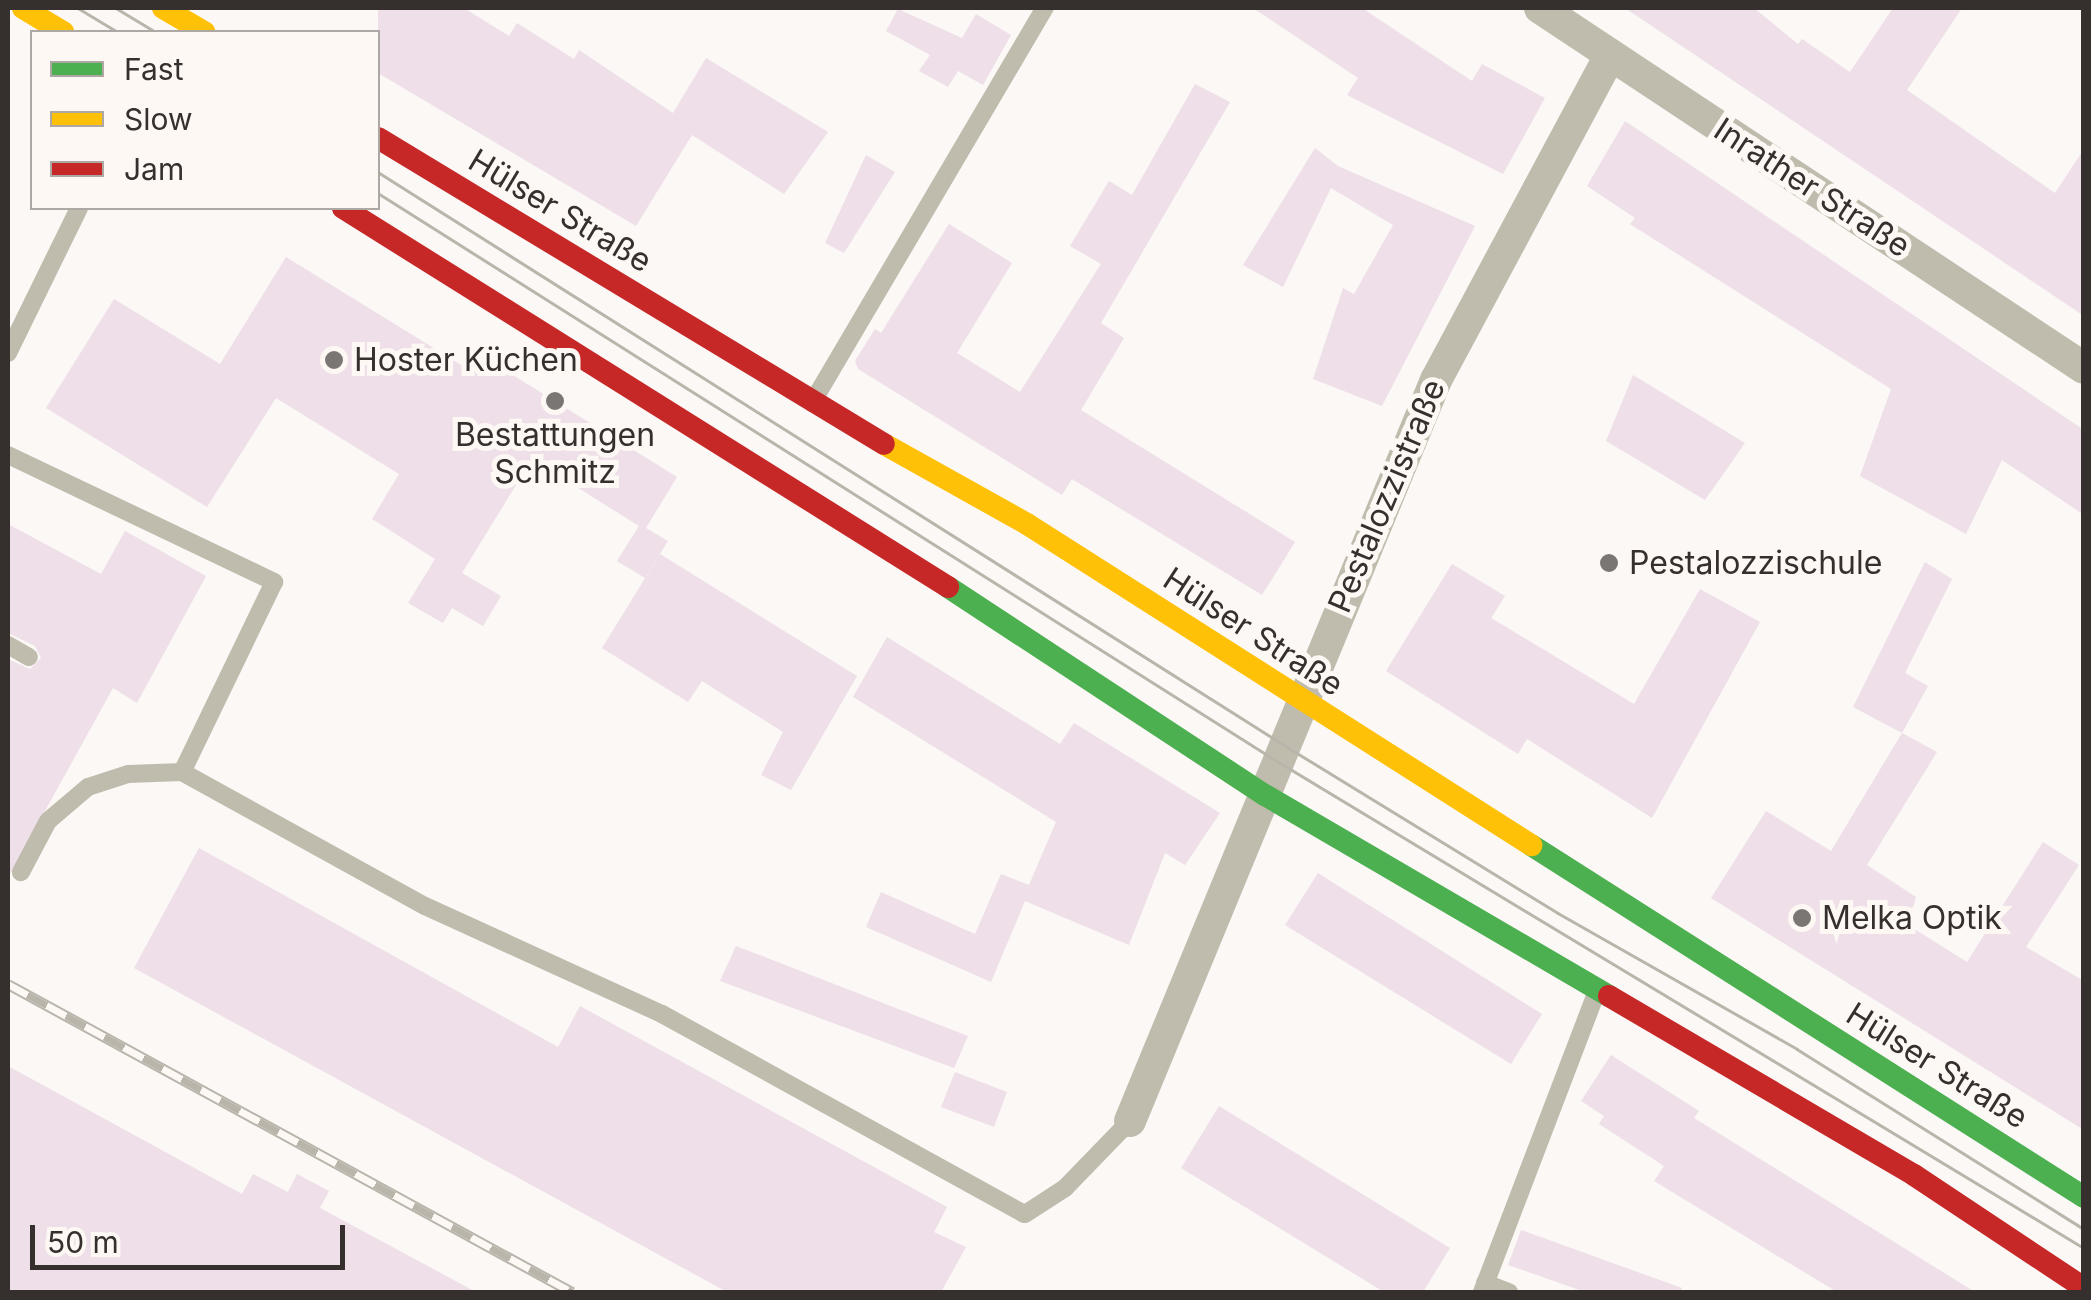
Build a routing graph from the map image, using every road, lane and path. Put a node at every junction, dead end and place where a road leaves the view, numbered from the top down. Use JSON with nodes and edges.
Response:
{"nodes":[{"id":1,"x":24,"y":8,"type":"edge"},
{"id":2,"x":163,"y":8,"type":"edge"},
{"id":3,"x":1045,"y":8,"type":"edge"},
{"id":4,"x":1540,"y":8,"type":"edge"},
{"id":5,"x":61,"y":30,"type":"edge"},
{"id":6,"x":201,"y":30,"type":"edge"},
{"id":7,"x":1610,"y":54,"type":"junction"},
{"id":8,"x":380,"y":139,"type":"edge"},
{"id":9,"x":78,"y":210,"type":"edge"},
{"id":10,"x":346,"y":210,"type":"edge"},
{"id":11,"x":8,"y":353,"type":"edge"},
{"id":12,"x":2084,"y":368,"type":"edge"},
{"id":13,"x":812,"y":403,"type":"junction"},
{"id":14,"x":8,"y":455,"type":"edge"},
{"id":15,"x":8,"y":645,"type":"edge"},
{"id":16,"x":29,"y":657,"type":"dead end"},
{"id":17,"x":1300,"y":701,"type":"junction"},
{"id":18,"x":182,"y":772,"type":"junction"},
{"id":19,"x":1265,"y":795,"type":"junction"},
{"id":20,"x":21,"y":872,"type":"dead end"},
{"id":21,"x":1598,"y":989,"type":"junction"},
{"id":22,"x":1130,"y":1121,"type":"joint"},
{"id":23,"x":2084,"y":1197,"type":"edge"},
{"id":24,"x":1483,"y":1288,"type":"edge"},
{"id":25,"x":2084,"y":1288,"type":"edge"},
{"id":26,"x":1509,"y":1292,"type":"edge"}],
"edges":[{"from":1,"to":5,"type":"street"},
{"from":2,"to":6,"type":"street"},
{"from":3,"to":13,"type":"lane"},
{"from":4,"to":7,"type":"street","name":"Inrather Straße"},
{"from":7,"to":12,"type":"street","name":"Inrather Straße"},
{"from":7,"to":17,"type":"street","name":"Pestalozzistraße"},
{"from":8,"to":13,"type":"street","name":"Hülser Straße"},
{"from":9,"to":11,"type":"lane"},
{"from":10,"to":19,"type":"street"},
{"from":13,"to":17,"type":"street","name":"Hülser Straße"},
{"from":14,"to":18,"type":"lane"},
{"from":15,"to":16,"type":"lane"},
{"from":17,"to":19,"type":"street","name":"Pestalozzistraße"},
{"from":17,"to":23,"type":"street","name":"Hülser Straße"},
{"from":18,"to":20,"type":"lane"},
{"from":18,"to":22,"type":"lane"},
{"from":19,"to":21,"type":"street"},
{"from":19,"to":22,"type":"street","name":"Pestalozzistraße"},
{"from":21,"to":24,"type":"lane"},
{"from":21,"to":25,"type":"street"},
{"from":24,"to":26,"type":"lane"}]}
